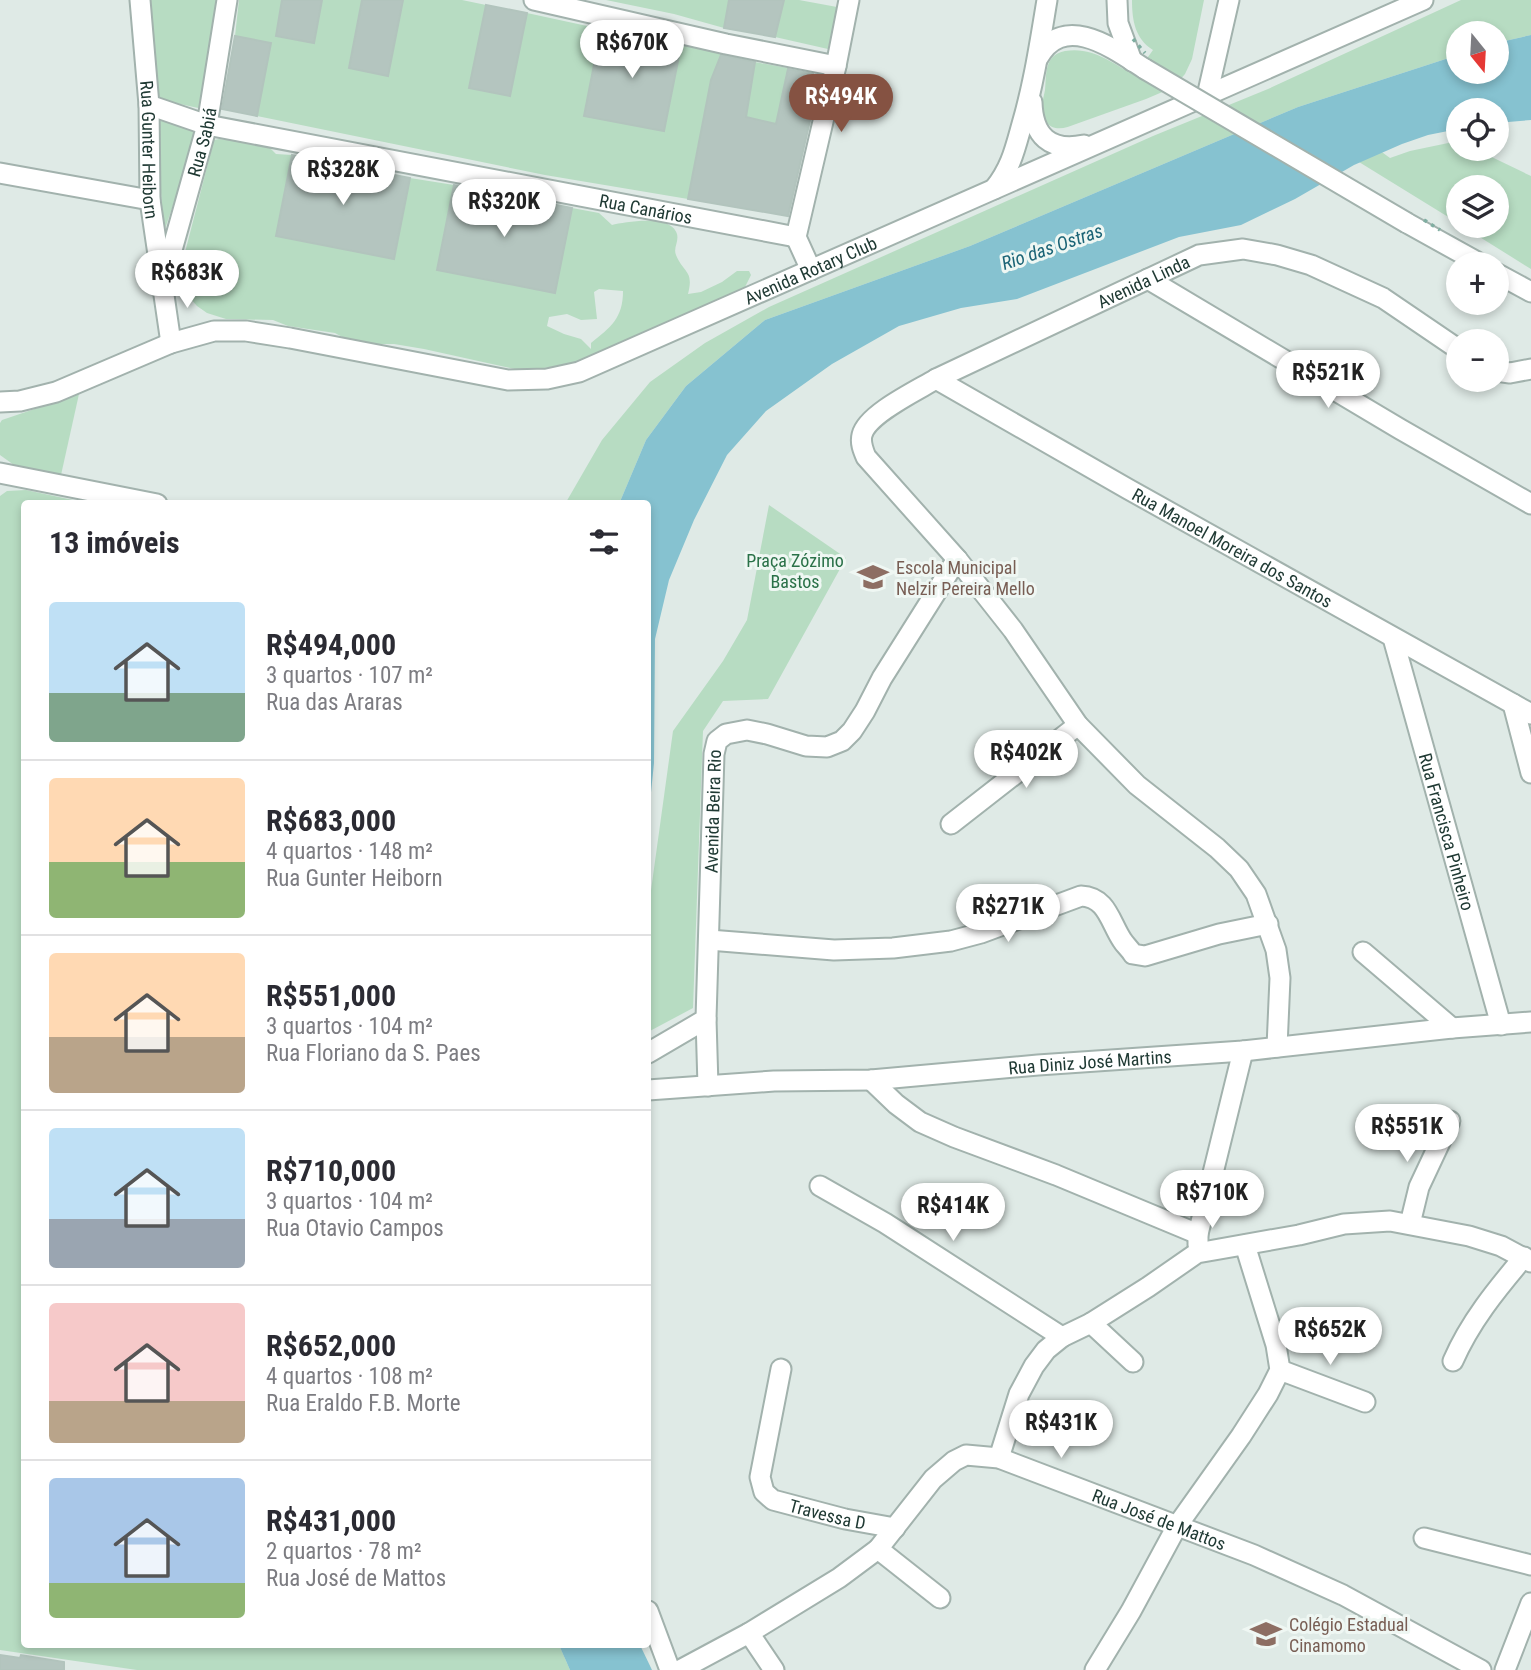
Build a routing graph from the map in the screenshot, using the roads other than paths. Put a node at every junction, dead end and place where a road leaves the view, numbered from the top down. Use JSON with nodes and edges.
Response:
{"nodes":[{"id":1,"x":140,"y":0,"type":"edge"},
{"id":2,"x":228,"y":0,"type":"edge"},
{"id":3,"x":534,"y":0,"type":"edge"},
{"id":4,"x":849,"y":0,"type":"edge"},
{"id":5,"x":1047,"y":0,"type":"edge"},
{"id":6,"x":1117,"y":0,"type":"edge"},
{"id":7,"x":1423,"y":0,"type":"edge"},
{"id":8,"x":1228,"y":2,"type":"edge"},
{"id":9,"x":1218,"y":54,"type":"junction"},
{"id":10,"x":1036,"y":62,"type":"junction"},
{"id":11,"x":1138,"y":65,"type":"junction"},
{"id":12,"x":836,"y":66,"type":"junction"},
{"id":13,"x":1264,"y":70,"type":"junction"},
{"id":14,"x":1031,"y":90,"type":"junction"},
{"id":15,"x":1207,"y":96,"type":"junction"},
{"id":16,"x":149,"y":105,"type":"junction"},
{"id":17,"x":207,"y":125,"type":"junction"},
{"id":18,"x":1107,"y":139,"type":"junction"},
{"id":19,"x":0,"y":173,"type":"edge"},
{"id":20,"x":993,"y":190,"type":"junction"},
{"id":21,"x":150,"y":200,"type":"junction"},
{"id":22,"x":796,"y":237,"type":"junction"},
{"id":23,"x":1459,"y":252,"type":"edge"},
{"id":24,"x":811,"y":270,"type":"junction"},
{"id":25,"x":1148,"y":279,"type":"junction"},
{"id":26,"x":1509,"y":279,"type":"edge"},
{"id":27,"x":163,"y":282,"type":"junction"},
{"id":28,"x":1531,"y":292,"type":"edge"},
{"id":29,"x":1446,"y":341,"type":"edge"},
{"id":30,"x":172,"y":343,"type":"junction"},
{"id":31,"x":1531,"y":369,"type":"edge"},
{"id":32,"x":1509,"y":373,"type":"edge"},
{"id":33,"x":936,"y":379,"type":"junction"},
{"id":34,"x":0,"y":402,"type":"edge"},
{"id":35,"x":0,"y":474,"type":"edge"},
{"id":36,"x":136,"y":500,"type":"edge"},
{"id":37,"x":1531,"y":504,"type":"edge"},
{"id":38,"x":957,"y":559,"type":"junction"},
{"id":39,"x":1393,"y":638,"type":"junction"},
{"id":40,"x":1513,"y":704,"type":"junction"},
{"id":41,"x":1531,"y":714,"type":"edge"},
{"id":42,"x":1078,"y":725,"type":"junction"},
{"id":43,"x":1531,"y":773,"type":"edge"},
{"id":44,"x":951,"y":824,"type":"dead end"},
{"id":45,"x":1268,"y":924,"type":"junction"},
{"id":46,"x":709,"y":940,"type":"junction"},
{"id":47,"x":1363,"y":952,"type":"dead end"},
{"id":48,"x":706,"y":1019,"type":"junction"},
{"id":49,"x":1531,"y":1022,"type":"edge"},
{"id":50,"x":1500,"y":1025,"type":"junction"},
{"id":51,"x":1452,"y":1028,"type":"junction"},
{"id":52,"x":1277,"y":1047,"type":"junction"},
{"id":53,"x":651,"y":1051,"type":"edge"},
{"id":54,"x":1243,"y":1051,"type":"junction"},
{"id":55,"x":871,"y":1080,"type":"junction"},
{"id":56,"x":708,"y":1086,"type":"junction"},
{"id":57,"x":651,"y":1090,"type":"edge"},
{"id":58,"x":1450,"y":1121,"type":"dead end"},
{"id":59,"x":820,"y":1186,"type":"dead end"},
{"id":60,"x":1410,"y":1224,"type":"junction"},
{"id":61,"x":1198,"y":1244,"type":"junction"},
{"id":62,"x":1245,"y":1245,"type":"junction"},
{"id":63,"x":1527,"y":1260,"type":"edge"},
{"id":64,"x":1091,"y":1323,"type":"junction"},
{"id":65,"x":1062,"y":1337,"type":"junction"},
{"id":66,"x":1453,"y":1361,"type":"dead end"},
{"id":67,"x":1133,"y":1362,"type":"dead end"},
{"id":68,"x":781,"y":1368,"type":"dead end"},
{"id":69,"x":1280,"y":1370,"type":"junction"},
{"id":70,"x":1365,"y":1402,"type":"dead end"},
{"id":71,"x":999,"y":1458,"type":"junction"},
{"id":72,"x":1177,"y":1526,"type":"junction"},
{"id":73,"x":895,"y":1528,"type":"junction"},
{"id":74,"x":1424,"y":1538,"type":"dead end"},
{"id":75,"x":878,"y":1549,"type":"junction"},
{"id":76,"x":1531,"y":1565,"type":"edge"},
{"id":77,"x":940,"y":1598,"type":"dead end"},
{"id":78,"x":1531,"y":1603,"type":"edge"},
{"id":79,"x":651,"y":1619,"type":"edge"},
{"id":80,"x":749,"y":1633,"type":"junction"},
{"id":81,"x":670,"y":1670,"type":"edge"},
{"id":82,"x":680,"y":1670,"type":"edge"},
{"id":83,"x":774,"y":1670,"type":"edge"},
{"id":84,"x":1095,"y":1670,"type":"edge"},
{"id":85,"x":1481,"y":1670,"type":"edge"},
{"id":86,"x":1505,"y":1670,"type":"edge"}],
"edges":[{"from":1,"to":16,"type":"street","name":"Rua Gunter Heiborn"},
{"from":2,"to":17,"type":"street","name":"Rua Sabiá"},
{"from":3,"to":12,"type":"street"},
{"from":4,"to":12,"type":"street"},
{"from":5,"to":10,"type":"street"},
{"from":6,"to":11,"type":"street"},
{"from":7,"to":13,"type":"street","name":"Avenida Rotary Club"},
{"from":8,"to":9,"type":"street"},
{"from":9,"to":13,"type":"street"},
{"from":9,"to":15,"type":"street"},
{"from":10,"to":11,"type":"street"},
{"from":10,"to":14,"type":"street"},
{"from":11,"to":23,"type":"street","bridge":true},
{"from":12,"to":22,"type":"street"},
{"from":13,"to":15,"type":"street","name":"Avenida Rotary Club"},
{"from":14,"to":18,"type":"street"},
{"from":14,"to":20,"type":"street"},
{"from":15,"to":18,"type":"street","name":"Avenida Rotary Club"},
{"from":16,"to":17,"type":"street","name":"Rua Canários"},
{"from":16,"to":21,"type":"street","name":"Rua Gunter Heiborn"},
{"from":17,"to":22,"type":"street","name":"Rua Canários"},
{"from":17,"to":27,"type":"street","name":"Rua Sabiá"},
{"from":18,"to":20,"type":"street","name":"Avenida Rotary Club"},
{"from":19,"to":21,"type":"street"},
{"from":20,"to":24,"type":"street","name":"Avenida Rotary Club"},
{"from":21,"to":27,"type":"street","name":"Rua Gunter Heiborn"},
{"from":22,"to":24,"type":"street"},
{"from":24,"to":30,"type":"street","name":"Avenida Rotary Club"},
{"from":25,"to":29,"type":"street","name":"Avenida Linda"},
{"from":25,"to":33,"type":"street","name":"Avenida Linda"},
{"from":25,"to":37,"type":"street"},
{"from":26,"to":28,"type":"street"},
{"from":27,"to":30,"type":"street","name":"Rua Gunter Heiborn"},
{"from":30,"to":34,"type":"street","name":"Avenida Rotary Club"},
{"from":31,"to":32,"type":"street"},
{"from":33,"to":38,"type":"street","name":"Avenida Linda"},
{"from":33,"to":39,"type":"street","name":"Rua Manoel Moreira dos Santos"},
{"from":35,"to":36,"type":"street"},
{"from":38,"to":42,"type":"street"},
{"from":38,"to":46,"type":"street","name":"Avenida Beira Rio"},
{"from":39,"to":40,"type":"street","name":"Rua Manoel Moreira dos Santos"},
{"from":39,"to":50,"type":"street","name":"Rua Francisca Pinheiro"},
{"from":40,"to":41,"type":"street","name":"Rua Manoel Moreira dos Santos"},
{"from":40,"to":43,"type":"street"},
{"from":42,"to":44,"type":"street"},
{"from":42,"to":45,"type":"street"},
{"from":45,"to":46,"type":"street"},
{"from":45,"to":52,"type":"street"},
{"from":46,"to":48,"type":"street","name":"Avenida Beira Rio"},
{"from":47,"to":51,"type":"street"},
{"from":48,"to":53,"type":"street"},
{"from":48,"to":56,"type":"street","name":"Avenida Beira Rio"},
{"from":49,"to":50,"type":"street","name":"Rua Diniz José Martins"},
{"from":50,"to":51,"type":"street","name":"Rua Diniz José Martins"},
{"from":51,"to":52,"type":"street","name":"Rua Diniz José Martins"},
{"from":52,"to":54,"type":"street","name":"Rua Diniz José Martins"},
{"from":54,"to":55,"type":"street","name":"Rua Diniz José Martins"},
{"from":54,"to":61,"type":"street"},
{"from":55,"to":56,"type":"street","name":"Rua Diniz José Martins"},
{"from":55,"to":61,"type":"street"},
{"from":56,"to":57,"type":"street","name":"Rua Diniz José Martins"},
{"from":58,"to":60,"type":"street"},
{"from":59,"to":65,"type":"street"},
{"from":60,"to":62,"type":"street"},
{"from":60,"to":63,"type":"street"},
{"from":61,"to":62,"type":"street"},
{"from":61,"to":64,"type":"street"},
{"from":62,"to":69,"type":"street"},
{"from":63,"to":66,"type":"street"},
{"from":64,"to":65,"type":"street"},
{"from":64,"to":67,"type":"street"},
{"from":65,"to":71,"type":"street"},
{"from":68,"to":73,"type":"street","name":"Travessa D"},
{"from":69,"to":70,"type":"street"},
{"from":69,"to":72,"type":"street"},
{"from":71,"to":72,"type":"street","name":"Rua José de Mattos"},
{"from":71,"to":73,"type":"street","name":"Rua José de Mattos"},
{"from":72,"to":84,"type":"street"},
{"from":72,"to":85,"type":"street","name":"Rua José de Mattos"},
{"from":73,"to":75,"type":"street","name":"Rua José de Mattos"},
{"from":74,"to":76,"type":"street"},
{"from":75,"to":77,"type":"street"},
{"from":75,"to":80,"type":"street","name":"Rua José de Mattos"},
{"from":78,"to":86,"type":"street"},
{"from":79,"to":81,"type":"street"},
{"from":80,"to":82,"type":"street","name":"Rua José de Mattos"},
{"from":80,"to":83,"type":"street"}]}
